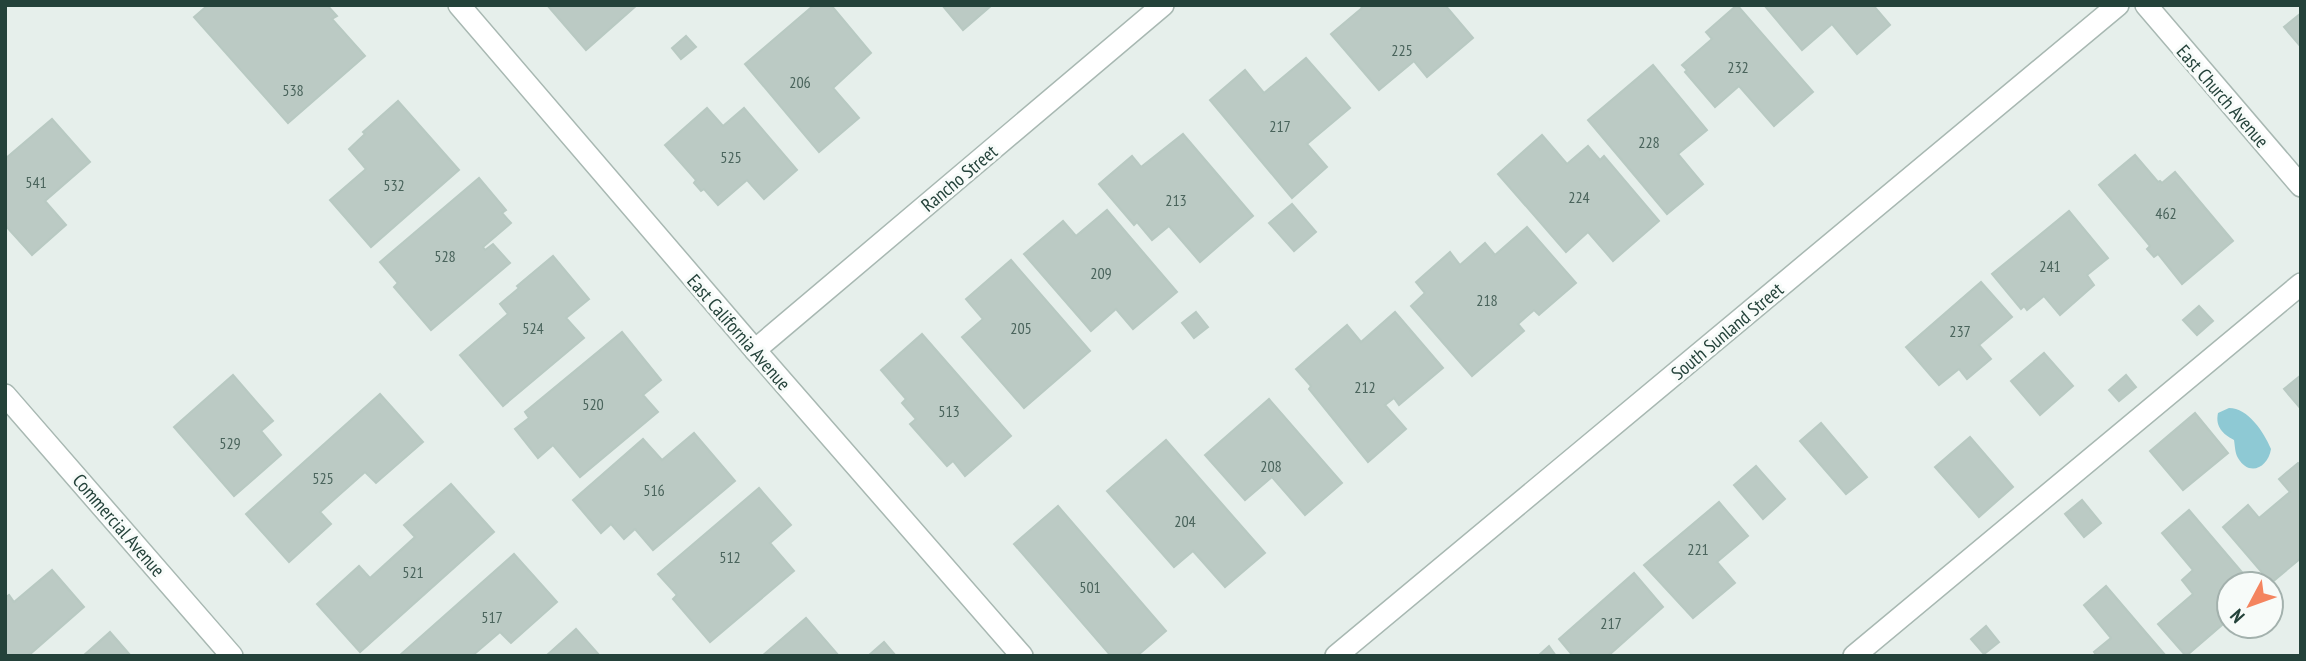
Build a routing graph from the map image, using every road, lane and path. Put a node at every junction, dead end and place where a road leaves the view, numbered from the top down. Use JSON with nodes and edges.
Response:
{"nodes":[{"id":1,"x":459,"y":5,"type":"edge"},
{"id":2,"x":1163,"y":5,"type":"edge"},
{"id":3,"x":2118,"y":5,"type":"edge"},
{"id":4,"x":2146,"y":5,"type":"edge"},
{"id":5,"x":2301,"y":186,"type":"edge"},
{"id":6,"x":2301,"y":284,"type":"edge"},
{"id":7,"x":755,"y":351,"type":"junction"},
{"id":8,"x":5,"y":395,"type":"edge"},
{"id":9,"x":232,"y":656,"type":"edge"},
{"id":10,"x":1022,"y":656,"type":"edge"},
{"id":11,"x":1336,"y":656,"type":"edge"},
{"id":12,"x":1854,"y":656,"type":"edge"}],
"edges":[{"from":1,"to":7,"type":"street","name":"East California Avenue"},
{"from":2,"to":7,"type":"street","name":"Rancho Street"},
{"from":3,"to":11,"type":"street","name":"South Sunland Street"},
{"from":4,"to":5,"type":"street","name":"East Church Avenue"},
{"from":6,"to":12,"type":"street"},
{"from":7,"to":10,"type":"street","name":"East California Avenue"},
{"from":8,"to":9,"type":"street","name":"Commercial Avenue"}]}
